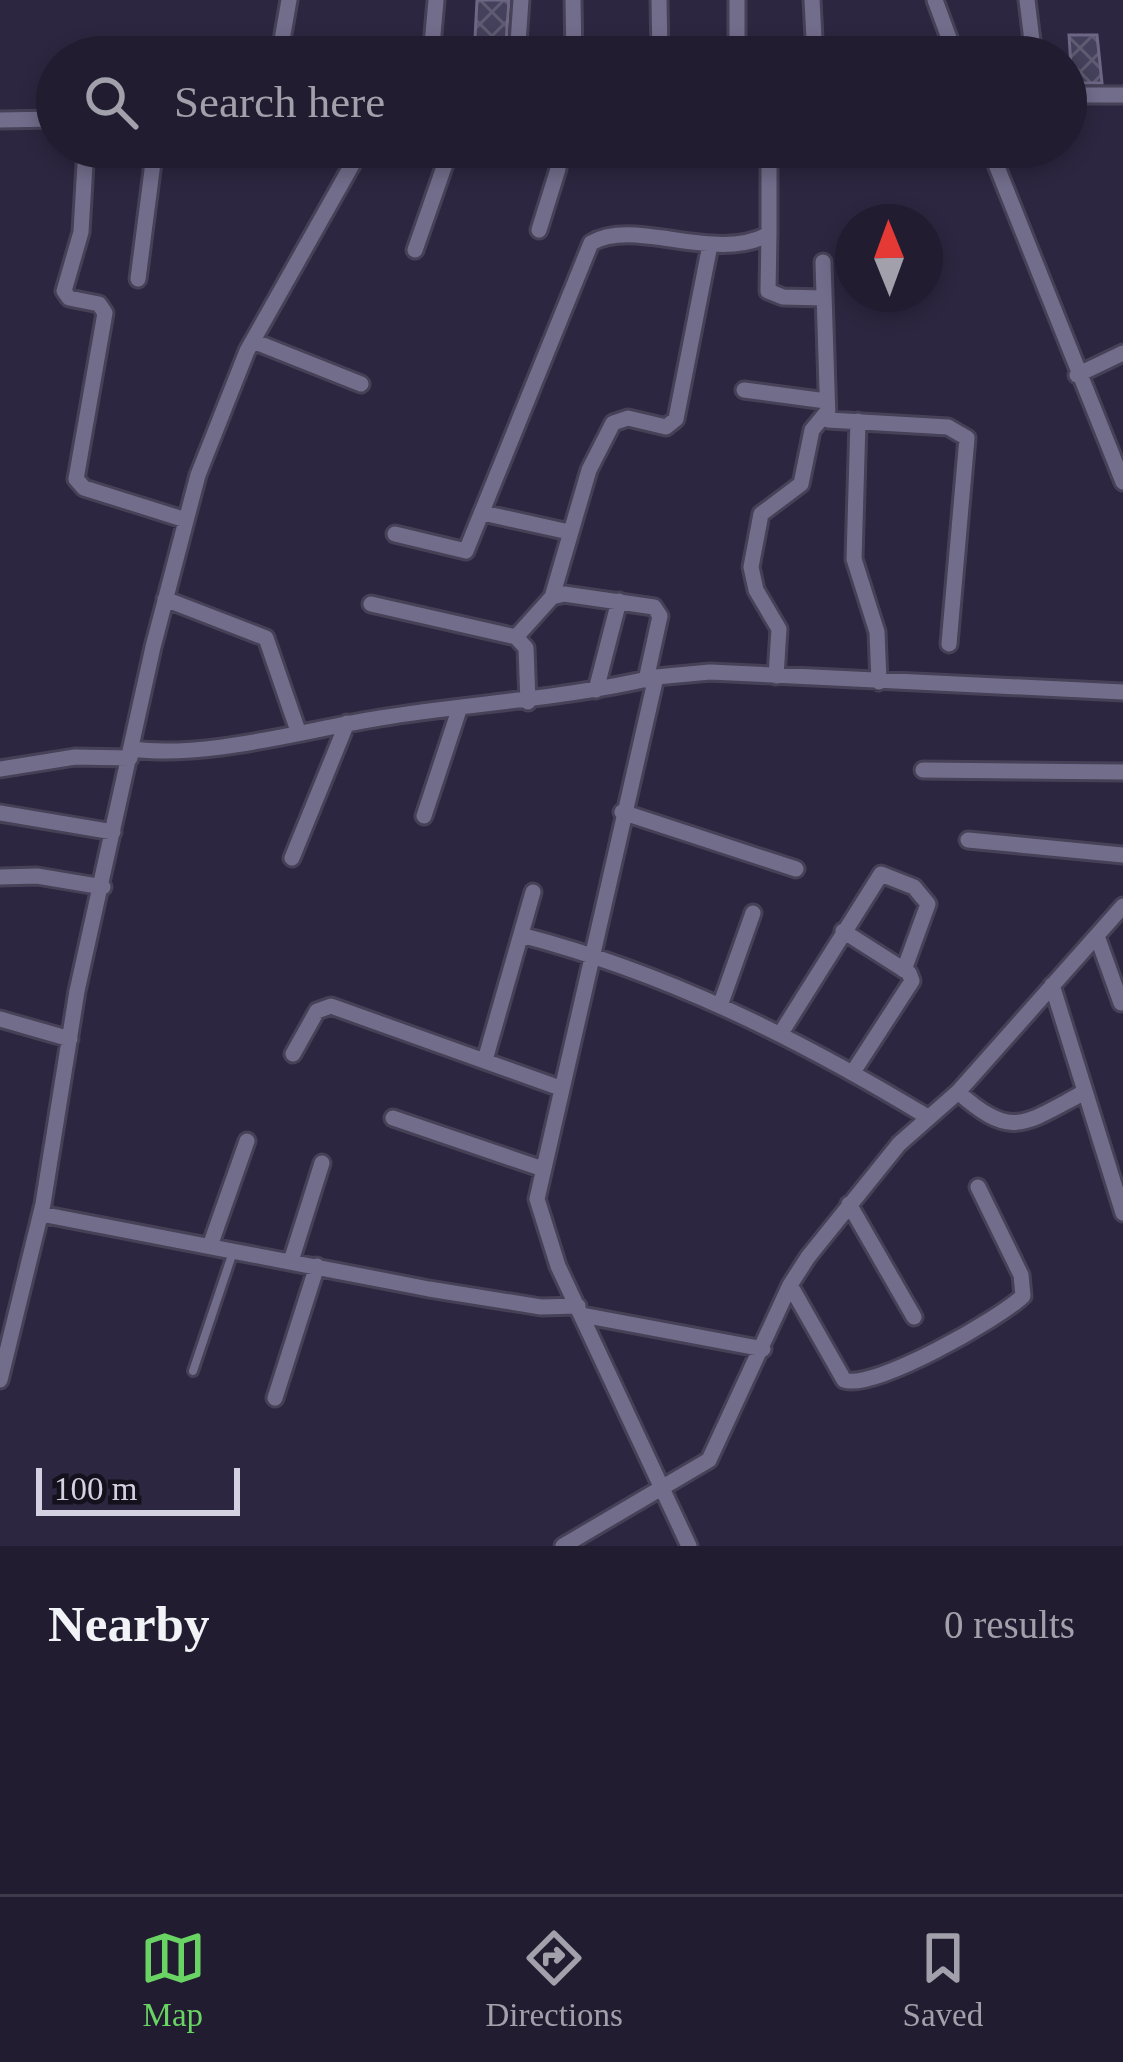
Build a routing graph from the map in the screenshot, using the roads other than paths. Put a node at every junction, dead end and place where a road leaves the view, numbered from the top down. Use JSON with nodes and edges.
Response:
{"nodes":[{"id":1,"x":289,"y":0,"type":"edge"},
{"id":2,"x":436,"y":0,"type":"edge"},
{"id":3,"x":521,"y":0,"type":"edge"},
{"id":4,"x":573,"y":0,"type":"edge"},
{"id":5,"x":659,"y":0,"type":"edge"},
{"id":6,"x":737,"y":0,"type":"edge"},
{"id":7,"x":812,"y":0,"type":"edge"},
{"id":8,"x":935,"y":0,"type":"edge"},
{"id":9,"x":1027,"y":0,"type":"edge"},
{"id":10,"x":283,"y":36,"type":"edge"},
{"id":11,"x":432,"y":36,"type":"edge"},
{"id":12,"x":518,"y":36,"type":"edge"},
{"id":13,"x":574,"y":36,"type":"edge"},
{"id":14,"x":660,"y":36,"type":"edge"},
{"id":15,"x":737,"y":36,"type":"edge"},
{"id":16,"x":814,"y":36,"type":"edge"},
{"id":17,"x":948,"y":36,"type":"edge"},
{"id":18,"x":1031,"y":36,"type":"edge"},
{"id":19,"x":1087,"y":95,"type":"edge"},
{"id":20,"x":1123,"y":95,"type":"edge"},
{"id":21,"x":36,"y":119,"type":"edge"},
{"id":22,"x":0,"y":120,"type":"edge"},
{"id":23,"x":85,"y":168,"type":"edge"},
{"id":24,"x":152,"y":168,"type":"edge"},
{"id":25,"x":350,"y":168,"type":"edge"},
{"id":26,"x":444,"y":168,"type":"edge"},
{"id":27,"x":558,"y":168,"type":"edge"},
{"id":28,"x":769,"y":168,"type":"edge"},
{"id":29,"x":996,"y":168,"type":"edge"},
{"id":30,"x":539,"y":230,"type":"dead end"},
{"id":31,"x":769,"y":234,"type":"junction"},
{"id":32,"x":710,"y":245,"type":"junction"},
{"id":33,"x":415,"y":250,"type":"dead end"},
{"id":34,"x":823,"y":262,"type":"dead end"},
{"id":35,"x":138,"y":279,"type":"dead end"},
{"id":36,"x":824,"y":298,"type":"junction"},
{"id":37,"x":253,"y":340,"type":"junction"},
{"id":38,"x":1123,"y":353,"type":"edge"},
{"id":39,"x":1077,"y":375,"type":"junction"},
{"id":40,"x":362,"y":384,"type":"dead end"},
{"id":41,"x":744,"y":390,"type":"dead end"},
{"id":42,"x":826,"y":407,"type":"junction"},
{"id":43,"x":858,"y":422,"type":"junction"},
{"id":44,"x":1123,"y":482,"type":"edge"},
{"id":45,"x":483,"y":513,"type":"junction"},
{"id":46,"x":186,"y":520,"type":"junction"},
{"id":47,"x":569,"y":532,"type":"junction"},
{"id":48,"x":395,"y":534,"type":"dead end"},
{"id":49,"x":552,"y":597,"type":"junction"},
{"id":50,"x":165,"y":599,"type":"junction"},
{"id":51,"x":619,"y":601,"type":"junction"},
{"id":52,"x":371,"y":604,"type":"dead end"},
{"id":53,"x":516,"y":637,"type":"junction"},
{"id":54,"x":949,"y":644,"type":"dead end"},
{"id":55,"x":776,"y":676,"type":"junction"},
{"id":56,"x":651,"y":678,"type":"junction"},
{"id":57,"x":879,"y":682,"type":"junction"},
{"id":58,"x":596,"y":690,"type":"junction"},
{"id":59,"x":1123,"y":692,"type":"edge"},
{"id":60,"x":528,"y":702,"type":"junction"},
{"id":61,"x":459,"y":710,"type":"junction"},
{"id":62,"x":347,"y":723,"type":"junction"},
{"id":63,"x":298,"y":731,"type":"junction"},
{"id":64,"x":131,"y":754,"type":"junction"},
{"id":65,"x":0,"y":769,"type":"edge"},
{"id":66,"x":923,"y":770,"type":"dead end"},
{"id":67,"x":1123,"y":772,"type":"edge"},
{"id":68,"x":622,"y":812,"type":"junction"},
{"id":69,"x":0,"y":813,"type":"edge"},
{"id":70,"x":424,"y":816,"type":"dead end"},
{"id":71,"x":113,"y":832,"type":"junction"},
{"id":72,"x":968,"y":840,"type":"dead end"},
{"id":73,"x":1123,"y":855,"type":"edge"},
{"id":74,"x":292,"y":858,"type":"dead end"},
{"id":75,"x":796,"y":869,"type":"dead end"},
{"id":76,"x":0,"y":877,"type":"edge"},
{"id":77,"x":103,"y":886,"type":"junction"},
{"id":78,"x":533,"y":892,"type":"dead end"},
{"id":79,"x":1123,"y":906,"type":"edge"},
{"id":80,"x":753,"y":913,"type":"dead end"},
{"id":81,"x":843,"y":931,"type":"junction"},
{"id":82,"x":521,"y":935,"type":"junction"},
{"id":83,"x":1097,"y":936,"type":"junction"},
{"id":84,"x":593,"y":954,"type":"junction"},
{"id":85,"x":904,"y":970,"type":"junction"},
{"id":86,"x":1052,"y":985,"type":"junction"},
{"id":87,"x":721,"y":1003,"type":"junction"},
{"id":88,"x":1121,"y":1003,"type":"edge"},
{"id":89,"x":0,"y":1019,"type":"edge"},
{"id":90,"x":781,"y":1033,"type":"junction"},
{"id":91,"x":70,"y":1039,"type":"junction"},
{"id":92,"x":293,"y":1054,"type":"dead end"},
{"id":93,"x":485,"y":1060,"type":"junction"},
{"id":94,"x":853,"y":1072,"type":"junction"},
{"id":95,"x":560,"y":1088,"type":"junction"},
{"id":96,"x":958,"y":1092,"type":"junction"},
{"id":97,"x":1083,"y":1093,"type":"junction"},
{"id":98,"x":926,"y":1116,"type":"junction"},
{"id":99,"x":393,"y":1118,"type":"dead end"},
{"id":100,"x":248,"y":1141,"type":"dead end"},
{"id":101,"x":322,"y":1163,"type":"dead end"},
{"id":102,"x":541,"y":1168,"type":"junction"},
{"id":103,"x":978,"y":1187,"type":"dead end"},
{"id":104,"x":849,"y":1204,"type":"junction"},
{"id":105,"x":1123,"y":1213,"type":"edge"},
{"id":106,"x":41,"y":1214,"type":"junction"},
{"id":107,"x":210,"y":1246,"type":"junction"},
{"id":108,"x":233,"y":1251,"type":"junction"},
{"id":109,"x":291,"y":1262,"type":"junction"},
{"id":110,"x":317,"y":1266,"type":"junction"},
{"id":111,"x":790,"y":1286,"type":"junction"},
{"id":112,"x":580,"y":1311,"type":"junction"},
{"id":113,"x":914,"y":1317,"type":"dead end"},
{"id":114,"x":763,"y":1349,"type":"junction"},
{"id":115,"x":193,"y":1371,"type":"dead end"},
{"id":116,"x":0,"y":1380,"type":"edge"},
{"id":117,"x":275,"y":1398,"type":"dead end"},
{"id":118,"x":662,"y":1487,"type":"junction"},
{"id":119,"x":563,"y":1546,"type":"edge"},
{"id":120,"x":689,"y":1546,"type":"edge"}],
"edges":[{"from":1,"to":10,"type":"street"},
{"from":2,"to":11,"type":"street"},
{"from":3,"to":12,"type":"street"},
{"from":4,"to":13,"type":"street"},
{"from":5,"to":14,"type":"street"},
{"from":6,"to":15,"type":"street"},
{"from":7,"to":16,"type":"street"},
{"from":8,"to":17,"type":"street"},
{"from":9,"to":18,"type":"street"},
{"from":19,"to":20,"type":"street"},
{"from":21,"to":22,"type":"street"},
{"from":23,"to":46,"type":"street"},
{"from":24,"to":35,"type":"street"},
{"from":25,"to":37,"type":"street"},
{"from":26,"to":33,"type":"street"},
{"from":27,"to":30,"type":"street"},
{"from":28,"to":31,"type":"street"},
{"from":29,"to":39,"type":"street"},
{"from":31,"to":32,"type":"street"},
{"from":31,"to":36,"type":"street"},
{"from":32,"to":45,"type":"street"},
{"from":32,"to":47,"type":"street"},
{"from":34,"to":36,"type":"street"},
{"from":36,"to":42,"type":"street"},
{"from":37,"to":40,"type":"street"},
{"from":37,"to":46,"type":"street"},
{"from":38,"to":39,"type":"street"},
{"from":39,"to":44,"type":"street"},
{"from":41,"to":42,"type":"street"},
{"from":42,"to":43,"type":"street"},
{"from":42,"to":55,"type":"street"},
{"from":43,"to":54,"type":"street"},
{"from":43,"to":57,"type":"street"},
{"from":45,"to":47,"type":"street"},
{"from":45,"to":48,"type":"street"},
{"from":46,"to":50,"type":"street"},
{"from":47,"to":49,"type":"street"},
{"from":49,"to":51,"type":"street"},
{"from":49,"to":53,"type":"street"},
{"from":50,"to":63,"type":"street"},
{"from":50,"to":64,"type":"street"},
{"from":51,"to":56,"type":"street"},
{"from":51,"to":58,"type":"street"},
{"from":52,"to":53,"type":"street"},
{"from":53,"to":60,"type":"street"},
{"from":55,"to":56,"type":"street"},
{"from":55,"to":57,"type":"street"},
{"from":56,"to":58,"type":"street"},
{"from":56,"to":68,"type":"street"},
{"from":57,"to":59,"type":"street"},
{"from":58,"to":60,"type":"street"},
{"from":60,"to":61,"type":"street"},
{"from":61,"to":62,"type":"street"},
{"from":61,"to":70,"type":"street"},
{"from":62,"to":63,"type":"street"},
{"from":62,"to":74,"type":"street"},
{"from":63,"to":64,"type":"street"},
{"from":64,"to":65,"type":"street"},
{"from":64,"to":71,"type":"street"},
{"from":66,"to":67,"type":"street"},
{"from":68,"to":75,"type":"street"},
{"from":68,"to":84,"type":"street"},
{"from":69,"to":71,"type":"street"},
{"from":71,"to":77,"type":"street"},
{"from":72,"to":73,"type":"street"},
{"from":76,"to":77,"type":"street"},
{"from":77,"to":91,"type":"street"},
{"from":78,"to":82,"type":"street"},
{"from":79,"to":83,"type":"street"},
{"from":80,"to":87,"type":"street"},
{"from":81,"to":85,"type":"street"},
{"from":81,"to":85,"type":"street"},
{"from":81,"to":90,"type":"street"},
{"from":82,"to":84,"type":"street"},
{"from":82,"to":93,"type":"street"},
{"from":83,"to":86,"type":"street"},
{"from":83,"to":88,"type":"street"},
{"from":84,"to":87,"type":"street"},
{"from":84,"to":95,"type":"street"},
{"from":85,"to":94,"type":"street"},
{"from":86,"to":96,"type":"street"},
{"from":86,"to":97,"type":"street"},
{"from":87,"to":90,"type":"street"},
{"from":89,"to":91,"type":"street"},
{"from":90,"to":94,"type":"street"},
{"from":91,"to":106,"type":"street"},
{"from":92,"to":93,"type":"street"},
{"from":93,"to":95,"type":"street"},
{"from":94,"to":98,"type":"street"},
{"from":95,"to":102,"type":"street"},
{"from":96,"to":97,"type":"street"},
{"from":96,"to":98,"type":"street"},
{"from":97,"to":105,"type":"street"},
{"from":98,"to":104,"type":"street"},
{"from":99,"to":102,"type":"street"},
{"from":100,"to":107,"type":"street"},
{"from":101,"to":109,"type":"street"},
{"from":102,"to":112,"type":"street"},
{"from":103,"to":111,"type":"street"},
{"from":104,"to":111,"type":"street"},
{"from":104,"to":113,"type":"street"},
{"from":106,"to":107,"type":"street"},
{"from":106,"to":116,"type":"street"},
{"from":107,"to":108,"type":"street"},
{"from":108,"to":109,"type":"street"},
{"from":108,"to":115,"type":"lane"},
{"from":109,"to":110,"type":"street"},
{"from":110,"to":112,"type":"street"},
{"from":110,"to":117,"type":"street"},
{"from":111,"to":114,"type":"street"},
{"from":112,"to":114,"type":"street"},
{"from":112,"to":118,"type":"street"},
{"from":114,"to":118,"type":"street"},
{"from":118,"to":119,"type":"street"},
{"from":118,"to":120,"type":"street"}]}
